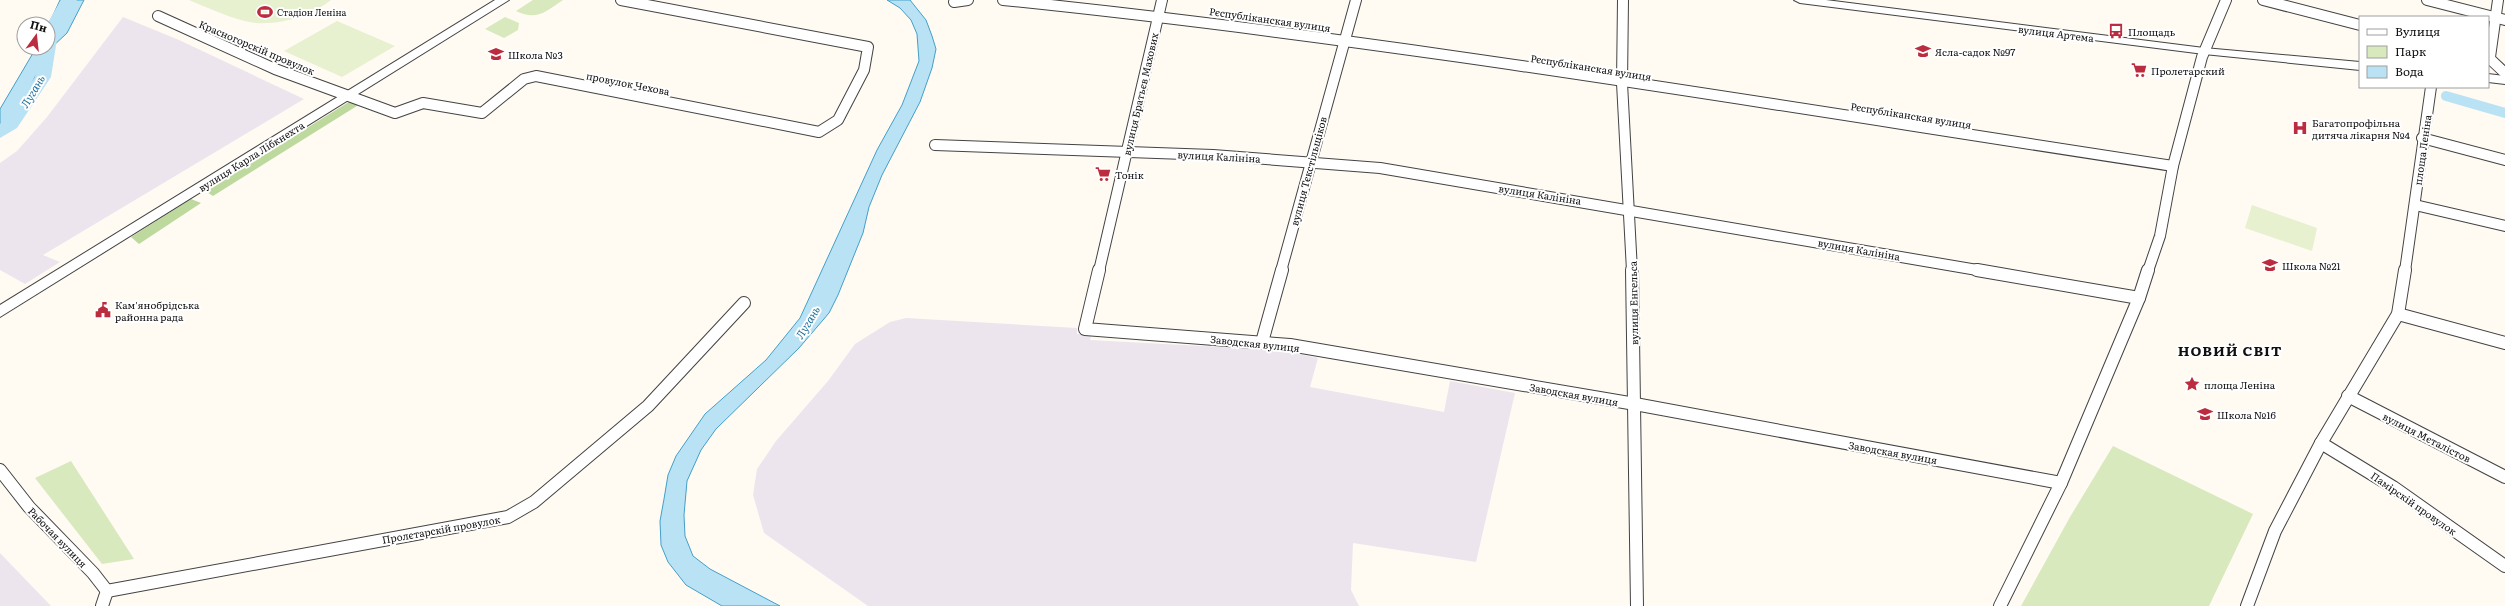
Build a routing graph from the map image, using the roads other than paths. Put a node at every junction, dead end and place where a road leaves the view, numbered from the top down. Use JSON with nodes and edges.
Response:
{"nodes":[{"id":1,"x":502,"y":0,"type":"edge"},
{"id":2,"x":621,"y":0,"type":"edge"},
{"id":3,"x":968,"y":0,"type":"edge"},
{"id":4,"x":1003,"y":0,"type":"edge"},
{"id":5,"x":1162,"y":0,"type":"edge"},
{"id":6,"x":1356,"y":0,"type":"edge"},
{"id":7,"x":1623,"y":0,"type":"edge"},
{"id":8,"x":1800,"y":0,"type":"edge"},
{"id":9,"x":2226,"y":0,"type":"edge"},
{"id":10,"x":2263,"y":0,"type":"edge"},
{"id":11,"x":2427,"y":0,"type":"edge"},
{"id":12,"x":2498,"y":0,"type":"edge"},
{"id":13,"x":954,"y":2,"type":"dead end"},
{"id":14,"x":1846,"y":3,"type":"edge"},
{"id":15,"x":158,"y":16,"type":"dead end"},
{"id":16,"x":1158,"y":16,"type":"junction"},
{"id":17,"x":2501,"y":19,"type":"edge"},
{"id":18,"x":2359,"y":24,"type":"edge"},
{"id":19,"x":1344,"y":40,"type":"junction"},
{"id":20,"x":2204,"y":51,"type":"junction"},
{"id":21,"x":2489,"y":57,"type":"edge"},
{"id":22,"x":2359,"y":66,"type":"edge"},
{"id":23,"x":2505,"y":73,"type":"edge"},
{"id":24,"x":2489,"y":78,"type":"edge"},
{"id":25,"x":2505,"y":80,"type":"edge"},
{"id":26,"x":1622,"y":83,"type":"junction"},
{"id":27,"x":2431,"y":88,"type":"edge"},
{"id":28,"x":347,"y":96,"type":"junction"},
{"id":29,"x":2422,"y":138,"type":"junction"},
{"id":30,"x":935,"y":145,"type":"dead end"},
{"id":31,"x":1127,"y":151,"type":"junction"},
{"id":32,"x":2505,"y":160,"type":"edge"},
{"id":33,"x":1310,"y":161,"type":"junction"},
{"id":34,"x":2174,"y":166,"type":"junction"},
{"id":35,"x":2415,"y":205,"type":"junction"},
{"id":36,"x":1630,"y":209,"type":"junction"},
{"id":37,"x":2505,"y":226,"type":"edge"},
{"id":38,"x":2139,"y":298,"type":"junction"},
{"id":39,"x":744,"y":303,"type":"dead end"},
{"id":40,"x":0,"y":312,"type":"edge"},
{"id":41,"x":2398,"y":314,"type":"junction"},
{"id":42,"x":1085,"y":329,"type":"joint"},
{"id":43,"x":1262,"y":342,"type":"junction"},
{"id":44,"x":2505,"y":343,"type":"edge"},
{"id":45,"x":2348,"y":396,"type":"junction"},
{"id":46,"x":1635,"y":404,"type":"junction"},
{"id":47,"x":2321,"y":443,"type":"junction"},
{"id":48,"x":0,"y":470,"type":"edge"},
{"id":49,"x":2505,"y":477,"type":"edge"},
{"id":50,"x":2061,"y":483,"type":"junction"},
{"id":51,"x":2505,"y":566,"type":"edge"},
{"id":52,"x":107,"y":591,"type":"junction"},
{"id":53,"x":102,"y":606,"type":"edge"},
{"id":54,"x":1637,"y":606,"type":"edge"},
{"id":55,"x":2000,"y":606,"type":"edge"},
{"id":56,"x":2247,"y":606,"type":"edge"}],
"edges":[{"from":1,"to":28,"type":"street","name":"вулиця Карла Лібкнехта"},
{"from":2,"to":28,"type":"street","name":"провулок Чехова"},
{"from":3,"to":13,"type":"street"},
{"from":4,"to":16,"type":"street","name":"Рєспубліканская вулиця"},
{"from":5,"to":16,"type":"street","name":"вулиця Братьєв Махових"},
{"from":6,"to":19,"type":"street","name":"вулиця Тєкстільщіков"},
{"from":7,"to":26,"type":"street","name":"вулиця Енгельса"},
{"from":8,"to":14,"type":"street","name":"вулиця Артема"},
{"from":9,"to":20,"type":"street"},
{"from":10,"to":18,"type":"street"},
{"from":11,"to":17,"type":"street"},
{"from":12,"to":17,"type":"street"},
{"from":14,"to":20,"type":"street","name":"вулиця Артема"},
{"from":15,"to":28,"type":"street","name":"Красногорскій провулок"},
{"from":16,"to":19,"type":"street","name":"Рєспубліканская вулиця"},
{"from":16,"to":31,"type":"street","name":"вулиця Братьєв Махових"},
{"from":17,"to":21,"type":"street"},
{"from":19,"to":26,"type":"street","name":"Рєспубліканская вулиця"},
{"from":19,"to":33,"type":"street","name":"вулиця Тєкстільщіков"},
{"from":20,"to":22,"type":"street","name":"вулиця Артема"},
{"from":20,"to":34,"type":"street"},
{"from":21,"to":23,"type":"street"},
{"from":24,"to":25,"type":"street"},
{"from":26,"to":34,"type":"street","name":"Рєспубліканская вулиця"},
{"from":26,"to":36,"type":"street","name":"вулиця Енгельса"},
{"from":27,"to":29,"type":"street","name":"площа Леніна"},
{"from":28,"to":40,"type":"street","name":"вулиця Карла Лібкнехта"},
{"from":29,"to":32,"type":"street"},
{"from":29,"to":35,"type":"street","name":"площа Леніна"},
{"from":30,"to":31,"type":"street","name":"вулиця Калініна"},
{"from":31,"to":33,"type":"street","name":"вулиця Калініна"},
{"from":31,"to":42,"type":"street","name":"вулиця Братьєв Махових"},
{"from":33,"to":36,"type":"street","name":"вулиця Калініна"},
{"from":33,"to":43,"type":"street","name":"вулиця Тєкстільщіков"},
{"from":34,"to":38,"type":"street"},
{"from":35,"to":37,"type":"street"},
{"from":35,"to":41,"type":"street","name":"площа Леніна"},
{"from":36,"to":38,"type":"street","name":"вулиця Калініна"},
{"from":36,"to":46,"type":"street","name":"вулиця Енгельса"},
{"from":38,"to":50,"type":"street"},
{"from":39,"to":52,"type":"street","name":"Пролєтарскій провулок"},
{"from":41,"to":44,"type":"street"},
{"from":41,"to":45,"type":"street","name":"площа Леніна"},
{"from":42,"to":43,"type":"street","name":"Заводская вулиця"},
{"from":43,"to":46,"type":"street","name":"Заводская вулиця"},
{"from":45,"to":47,"type":"street","name":"площа Леніна"},
{"from":45,"to":49,"type":"street","name":"вулиця Мєталістов"},
{"from":46,"to":50,"type":"street","name":"Заводская вулиця"},
{"from":46,"to":54,"type":"street","name":"вулиця Енгельса"},
{"from":47,"to":51,"type":"street","name":"Памірскій провулок"},
{"from":47,"to":56,"type":"street","name":"площа Леніна"},
{"from":48,"to":52,"type":"street","name":"Рабочая вулиця"},
{"from":50,"to":55,"type":"street"},
{"from":52,"to":53,"type":"street"}]}
